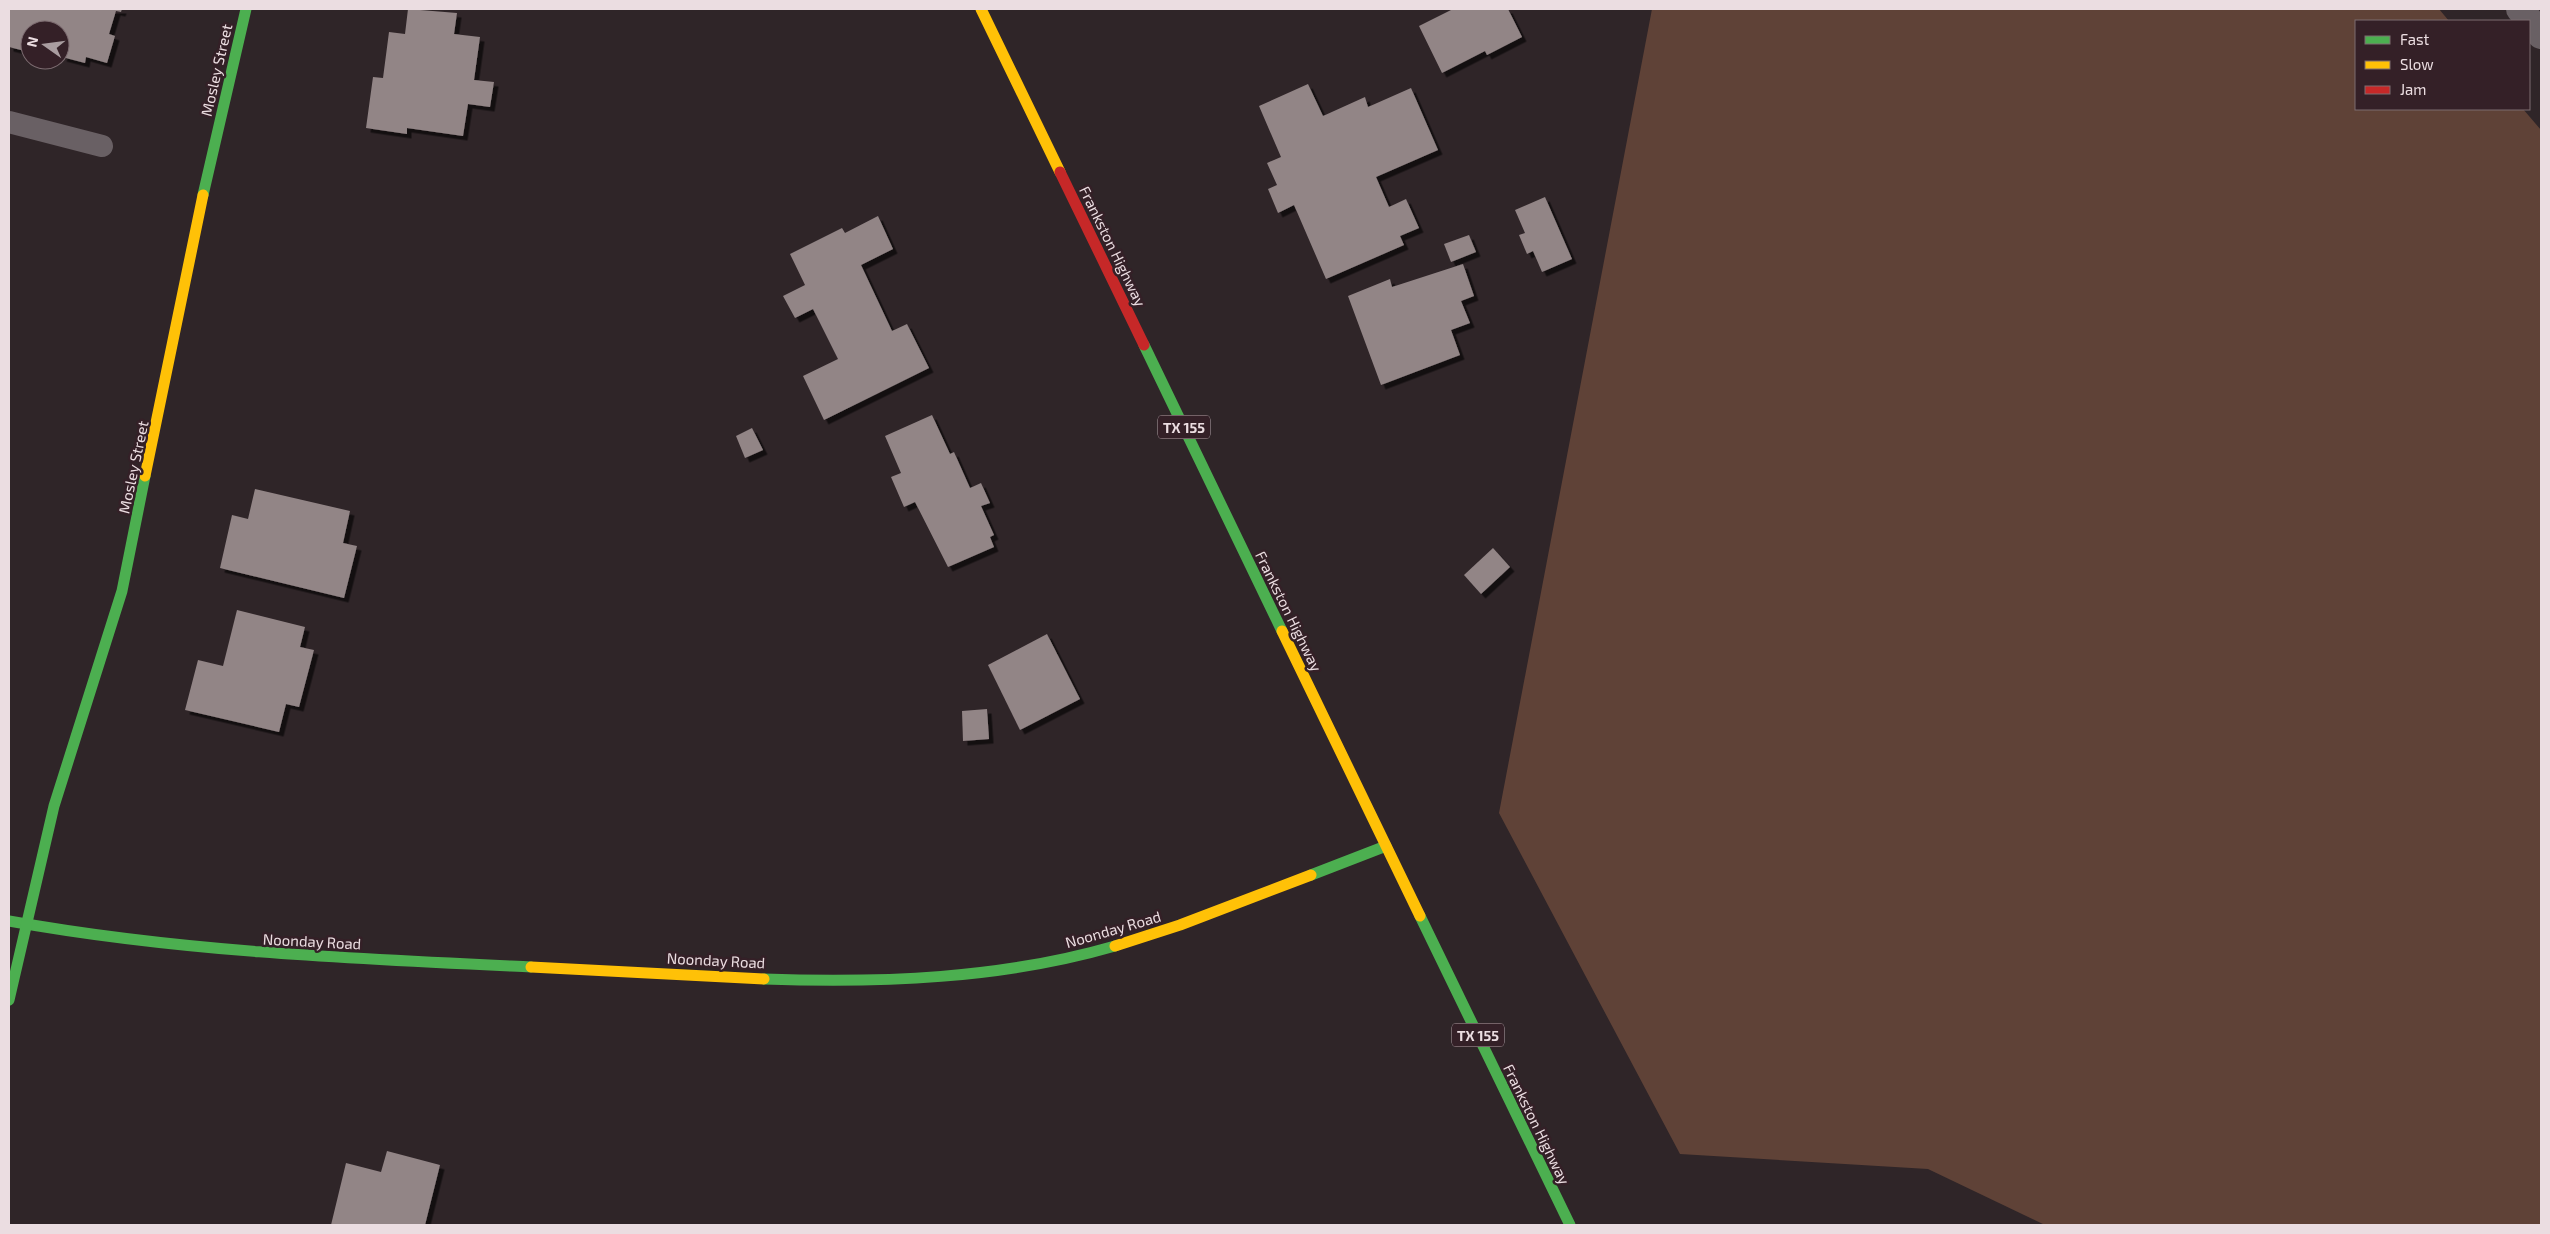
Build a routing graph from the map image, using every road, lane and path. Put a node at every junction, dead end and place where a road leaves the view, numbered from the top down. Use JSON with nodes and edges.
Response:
{"nodes":[{"id":1,"x":246,"y":9,"type":"edge"},
{"id":2,"x":981,"y":9,"type":"edge"},
{"id":3,"x":2520,"y":9,"type":"edge"},
{"id":4,"x":2529,"y":20,"type":"edge"},
{"id":5,"x":2530,"y":21,"type":"edge"},
{"id":6,"x":2541,"y":35,"type":"edge"},
{"id":7,"x":9,"y":122,"type":"edge"},
{"id":8,"x":102,"y":146,"type":"dead end"},
{"id":9,"x":1386,"y":846,"type":"junction"},
{"id":10,"x":9,"y":921,"type":"edge"},
{"id":11,"x":27,"y":925,"type":"junction"},
{"id":12,"x":9,"y":1000,"type":"edge"},
{"id":13,"x":1570,"y":1225,"type":"edge"}],
"edges":[{"from":1,"to":11,"type":"street","name":"Mosley Street"},
{"from":2,"to":9,"type":"street","name":"Frankston Highway","number":"TX 155"},
{"from":3,"to":4,"type":"street"},
{"from":5,"to":6,"type":"street"},
{"from":7,"to":8,"type":"lane"},
{"from":9,"to":11,"type":"street","name":"Noonday Road"},
{"from":9,"to":13,"type":"street","name":"Frankston Highway","number":"TX 155"},
{"from":10,"to":11,"type":"street","name":"Noonday Road"},
{"from":11,"to":12,"type":"street"}]}
